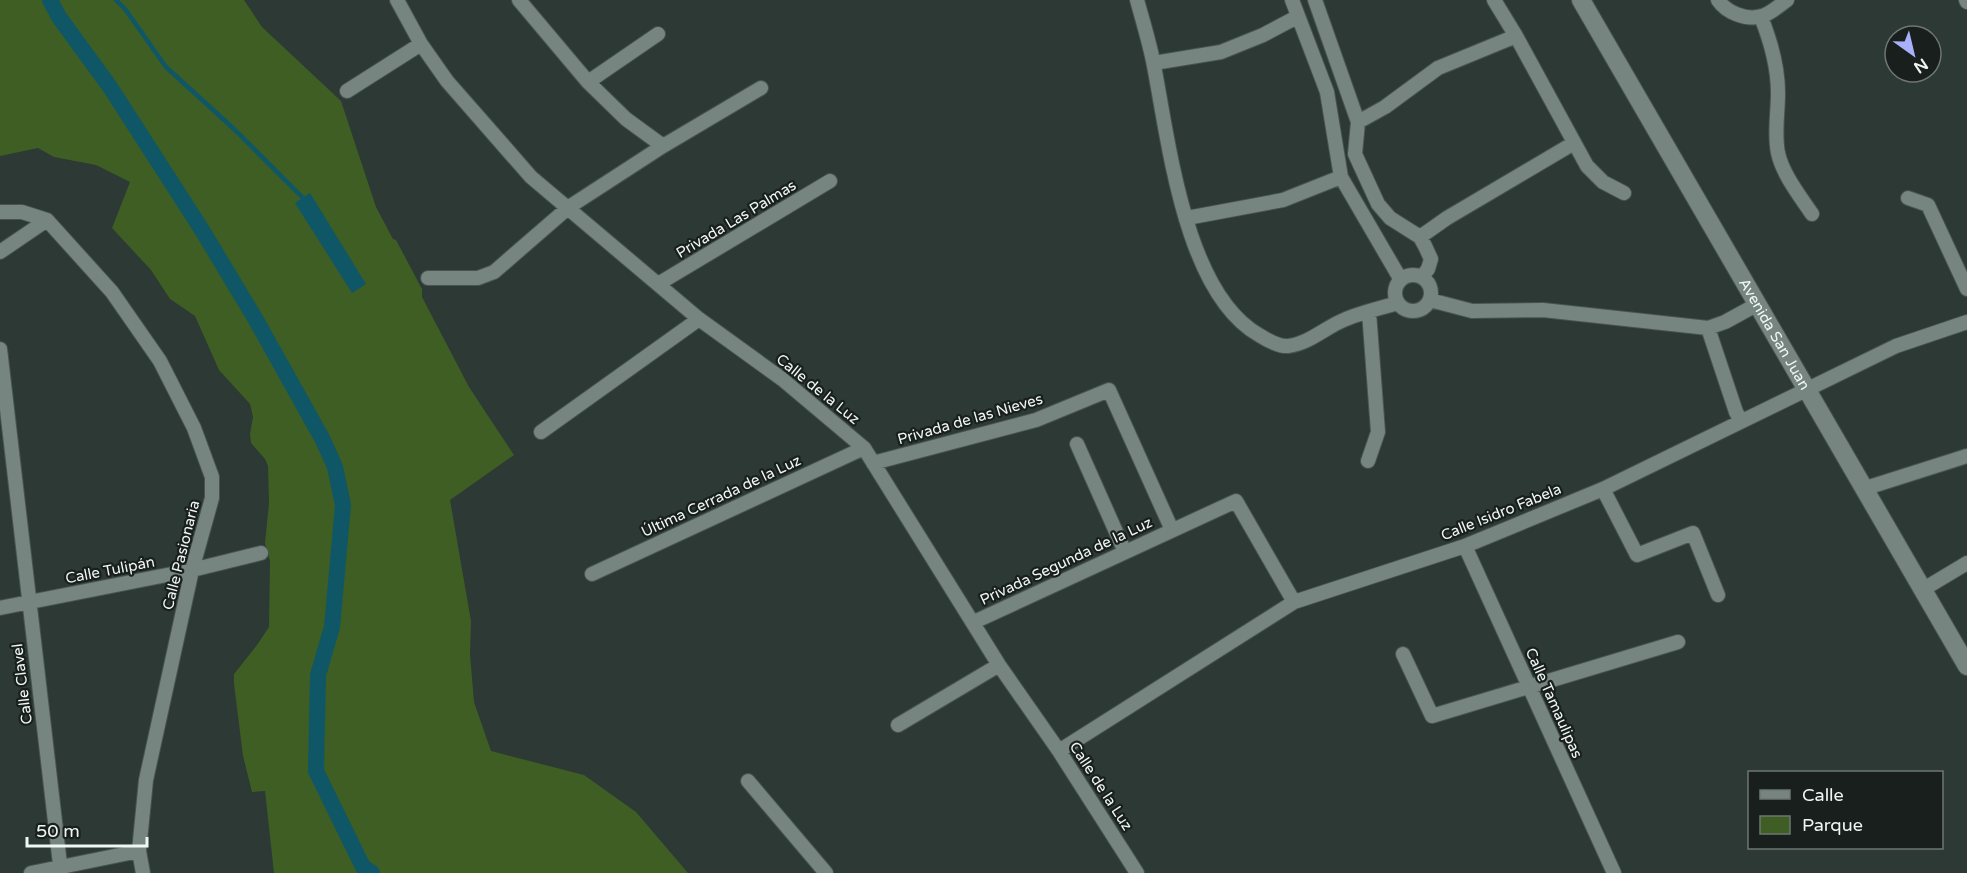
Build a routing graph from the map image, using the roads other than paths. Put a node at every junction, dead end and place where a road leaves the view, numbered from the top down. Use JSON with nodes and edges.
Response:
{"nodes":[{"id":1,"x":397,"y":0,"type":"edge"},
{"id":2,"x":519,"y":0,"type":"edge"},
{"id":3,"x":1137,"y":0,"type":"edge"},
{"id":4,"x":1292,"y":0,"type":"edge"},
{"id":5,"x":1315,"y":0,"type":"edge"},
{"id":6,"x":1494,"y":0,"type":"edge"},
{"id":7,"x":1581,"y":0,"type":"edge"},
{"id":8,"x":1718,"y":0,"type":"edge"},
{"id":9,"x":1787,"y":0,"type":"edge"},
{"id":10,"x":1761,"y":16,"type":"junction"},
{"id":11,"x":1297,"y":17,"type":"junction"},
{"id":12,"x":658,"y":34,"type":"dead end"},
{"id":13,"x":1516,"y":36,"type":"junction"},
{"id":14,"x":421,"y":44,"type":"junction"},
{"id":15,"x":1154,"y":63,"type":"junction"},
{"id":16,"x":588,"y":82,"type":"junction"},
{"id":17,"x":761,"y":87,"type":"dead end"},
{"id":18,"x":347,"y":92,"type":"dead end"},
{"id":19,"x":1358,"y":122,"type":"junction"},
{"id":20,"x":1574,"y":143,"type":"junction"},
{"id":21,"x":663,"y":146,"type":"junction"},
{"id":22,"x":1341,"y":177,"type":"junction"},
{"id":23,"x":830,"y":181,"type":"dead end"},
{"id":24,"x":1624,"y":193,"type":"dead end"},
{"id":25,"x":1908,"y":198,"type":"dead end"},
{"id":26,"x":569,"y":207,"type":"junction"},
{"id":27,"x":0,"y":212,"type":"edge"},
{"id":28,"x":1812,"y":214,"type":"dead end"},
{"id":29,"x":1187,"y":219,"type":"junction"},
{"id":30,"x":47,"y":220,"type":"junction"},
{"id":31,"x":1420,"y":237,"type":"junction"},
{"id":32,"x":0,"y":252,"type":"edge"},
{"id":33,"x":1422,"y":277,"type":"junction"},
{"id":34,"x":428,"y":278,"type":"dead end"},
{"id":35,"x":1401,"y":280,"type":"junction"},
{"id":36,"x":658,"y":284,"type":"junction"},
{"id":37,"x":1967,"y":289,"type":"edge"},
{"id":38,"x":1430,"y":300,"type":"junction"},
{"id":39,"x":1398,"y":303,"type":"junction"},
{"id":40,"x":1756,"y":305,"type":"junction"},
{"id":41,"x":1369,"y":312,"type":"junction"},
{"id":42,"x":699,"y":319,"type":"junction"},
{"id":43,"x":1967,"y":322,"type":"edge"},
{"id":44,"x":1708,"y":327,"type":"junction"},
{"id":45,"x":0,"y":349,"type":"edge"},
{"id":46,"x":1806,"y":388,"type":"junction"},
{"id":47,"x":1109,"y":390,"type":"joint"},
{"id":48,"x":1741,"y":420,"type":"junction"},
{"id":49,"x":541,"y":432,"type":"dead end"},
{"id":50,"x":1077,"y":444,"type":"dead end"},
{"id":51,"x":864,"y":448,"type":"junction"},
{"id":52,"x":1967,"y":456,"type":"edge"},
{"id":53,"x":1368,"y":461,"type":"dead end"},
{"id":54,"x":873,"y":463,"type":"junction"},
{"id":55,"x":1603,"y":489,"type":"junction"},
{"id":56,"x":1863,"y":489,"type":"junction"},
{"id":57,"x":1173,"y":530,"type":"junction"},
{"id":58,"x":1465,"y":546,"type":"junction"},
{"id":59,"x":1125,"y":552,"type":"junction"},
{"id":60,"x":261,"y":553,"type":"dead end"},
{"id":61,"x":1967,"y":563,"type":"edge"},
{"id":62,"x":192,"y":570,"type":"junction"},
{"id":63,"x":592,"y":574,"type":"dead end"},
{"id":64,"x":1922,"y":590,"type":"junction"},
{"id":65,"x":1718,"y":595,"type":"dead end"},
{"id":66,"x":28,"y":603,"type":"junction"},
{"id":67,"x":1294,"y":603,"type":"junction"},
{"id":68,"x":0,"y":608,"type":"edge"},
{"id":69,"x":974,"y":622,"type":"junction"},
{"id":70,"x":1678,"y":642,"type":"dead end"},
{"id":71,"x":1403,"y":654,"type":"dead end"},
{"id":72,"x":999,"y":665,"type":"junction"},
{"id":73,"x":1967,"y":666,"type":"edge"},
{"id":74,"x":1528,"y":687,"type":"junction"},
{"id":75,"x":898,"y":725,"type":"dead end"},
{"id":76,"x":1059,"y":751,"type":"junction"},
{"id":77,"x":748,"y":782,"type":"dead end"},
{"id":78,"x":139,"y":850,"type":"junction"},
{"id":79,"x":61,"y":870,"type":"edge"},
{"id":80,"x":32,"y":873,"type":"edge"},
{"id":81,"x":143,"y":873,"type":"edge"},
{"id":82,"x":826,"y":873,"type":"edge"},
{"id":83,"x":1137,"y":873,"type":"edge"},
{"id":84,"x":1614,"y":873,"type":"edge"}],
"edges":[{"from":1,"to":14,"type":"street","name":"Calle de la Luz"},
{"from":2,"to":16,"type":"street"},
{"from":3,"to":15,"type":"street"},
{"from":4,"to":11,"type":"street"},
{"from":5,"to":19,"type":"street"},
{"from":6,"to":13,"type":"street"},
{"from":7,"to":40,"type":"street","name":"Avenida San Juan"},
{"from":8,"to":10,"type":"street"},
{"from":9,"to":10,"type":"street"},
{"from":10,"to":28,"type":"street"},
{"from":11,"to":15,"type":"street"},
{"from":11,"to":22,"type":"street"},
{"from":12,"to":16,"type":"street"},
{"from":13,"to":19,"type":"street"},
{"from":13,"to":20,"type":"street"},
{"from":14,"to":18,"type":"street"},
{"from":14,"to":26,"type":"street","name":"Calle de la Luz"},
{"from":15,"to":29,"type":"street"},
{"from":16,"to":21,"type":"street"},
{"from":17,"to":21,"type":"street"},
{"from":19,"to":31,"type":"street"},
{"from":20,"to":24,"type":"street"},
{"from":20,"to":31,"type":"street"},
{"from":21,"to":26,"type":"street"},
{"from":22,"to":29,"type":"street"},
{"from":22,"to":35,"type":"street"},
{"from":23,"to":36,"type":"street","name":"Privada Las Palmas"},
{"from":25,"to":37,"type":"street"},
{"from":26,"to":34,"type":"street"},
{"from":26,"to":36,"type":"street","name":"Calle de la Luz"},
{"from":27,"to":30,"type":"street"},
{"from":29,"to":41,"type":"street"},
{"from":30,"to":32,"type":"street"},
{"from":30,"to":62,"type":"street","name":"Calle Pasionaria"},
{"from":31,"to":33,"type":"street"},
{"from":33,"to":35,"type":"street"},
{"from":33,"to":38,"type":"street"},
{"from":35,"to":39,"type":"street"},
{"from":36,"to":42,"type":"street","name":"Calle de la Luz"},
{"from":38,"to":39,"type":"street"},
{"from":38,"to":44,"type":"street"},
{"from":39,"to":41,"type":"street"},
{"from":40,"to":44,"type":"street"},
{"from":40,"to":46,"type":"street","name":"Avenida San Juan"},
{"from":41,"to":53,"type":"street"},
{"from":42,"to":49,"type":"street"},
{"from":42,"to":51,"type":"street","name":"Calle de la Luz"},
{"from":43,"to":46,"type":"street","name":"Calle Isidro Fabela"},
{"from":44,"to":48,"type":"street"},
{"from":45,"to":66,"type":"street","name":"Calle Clavel"},
{"from":46,"to":48,"type":"street","name":"Calle Isidro Fabela"},
{"from":46,"to":56,"type":"street","name":"Avenida San Juan"},
{"from":47,"to":54,"type":"street","name":"Privada de las Nieves"},
{"from":47,"to":57,"type":"street","name":"Privada Segunda de la Luz"},
{"from":48,"to":55,"type":"street","name":"Calle Isidro Fabela"},
{"from":50,"to":59,"type":"street"},
{"from":51,"to":54,"type":"street","name":"Calle de la Luz"},
{"from":51,"to":63,"type":"street","name":"Última Cerrada de la Luz"},
{"from":52,"to":56,"type":"street"},
{"from":54,"to":69,"type":"street","name":"Calle de la Luz"},
{"from":55,"to":58,"type":"street","name":"Calle Isidro Fabela"},
{"from":55,"to":65,"type":"street"},
{"from":56,"to":64,"type":"street","name":"Avenida San Juan"},
{"from":57,"to":59,"type":"street","name":"Privada Segunda de la Luz"},
{"from":57,"to":67,"type":"street","name":"Privada Segunda de la Luz"},
{"from":58,"to":67,"type":"street","name":"Calle Isidro Fabela"},
{"from":58,"to":74,"type":"street","name":"Calle Tamaulipas"},
{"from":59,"to":69,"type":"street","name":"Privada Segunda de la Luz"},
{"from":60,"to":62,"type":"street","name":"Calle Tulipán"},
{"from":61,"to":64,"type":"street"},
{"from":62,"to":66,"type":"street","name":"Calle Tulipán"},
{"from":62,"to":78,"type":"street","name":"Calle Pasionaria"},
{"from":64,"to":73,"type":"street","name":"Avenida San Juan"},
{"from":66,"to":68,"type":"street","name":"Calle Tulipán"},
{"from":66,"to":79,"type":"street","name":"Calle Clavel"},
{"from":67,"to":76,"type":"street","name":"Calle Isidro Fabela"},
{"from":69,"to":72,"type":"street","name":"Calle de la Luz"},
{"from":70,"to":74,"type":"street"},
{"from":71,"to":74,"type":"street"},
{"from":72,"to":75,"type":"street"},
{"from":72,"to":76,"type":"street","name":"Calle de la Luz"},
{"from":74,"to":84,"type":"street","name":"Calle Tamaulipas"},
{"from":76,"to":83,"type":"street","name":"Calle de la Luz"},
{"from":77,"to":82,"type":"street"},
{"from":78,"to":79,"type":"street"},
{"from":78,"to":81,"type":"street","name":"Calle Pasionaria"},
{"from":79,"to":80,"type":"street"}]}
